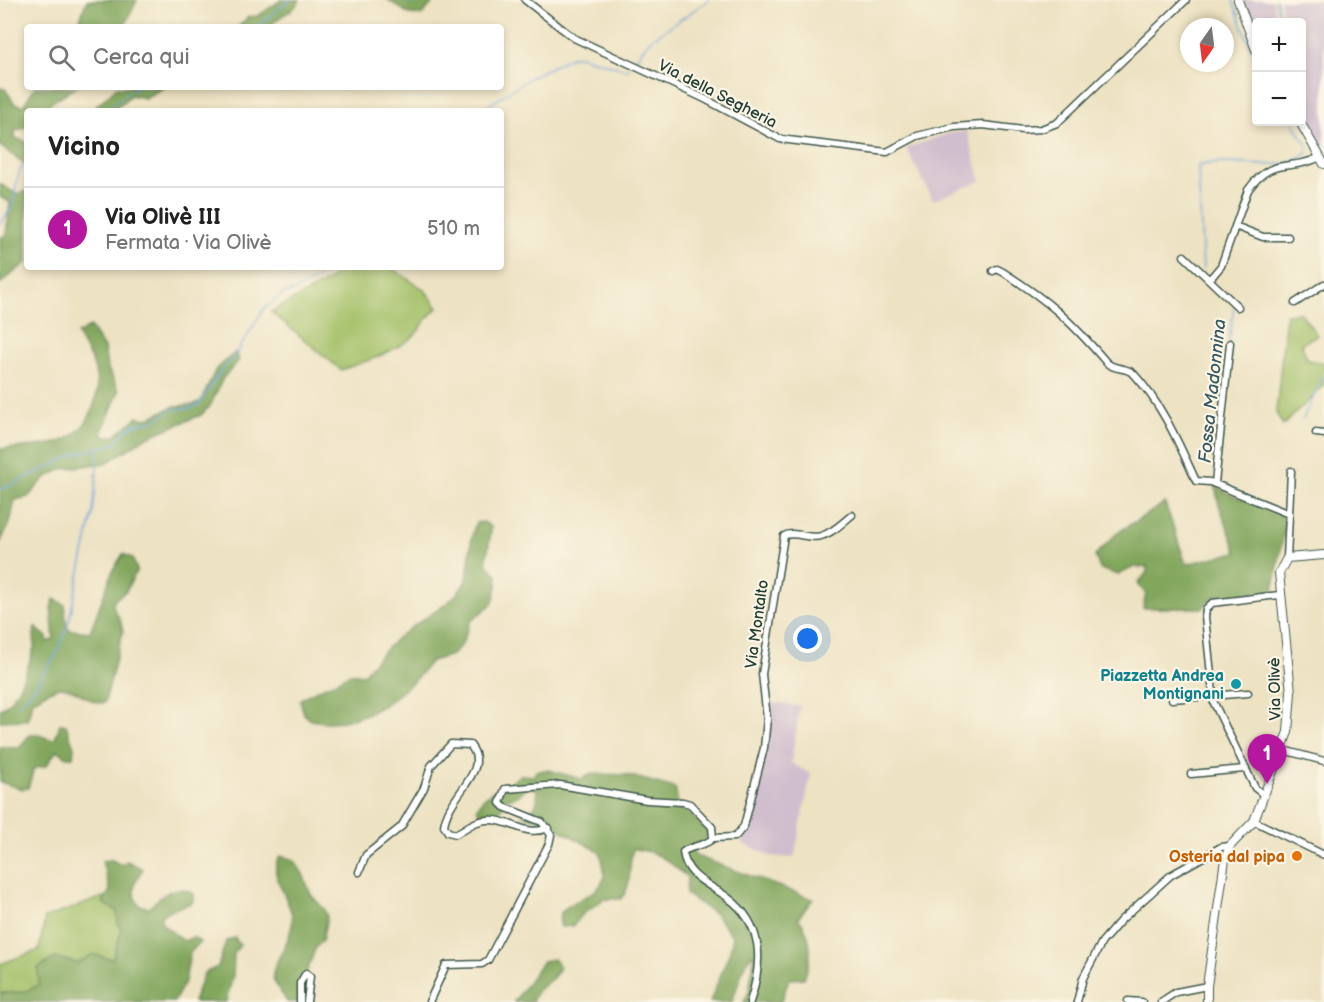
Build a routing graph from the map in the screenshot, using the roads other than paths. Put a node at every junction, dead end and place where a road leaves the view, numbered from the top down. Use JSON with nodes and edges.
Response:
{"nodes":[{"id":1,"x":525,"y":0,"type":"edge"},
{"id":2,"x":1186,"y":0,"type":"edge"},
{"id":3,"x":1238,"y":0,"type":"edge"},
{"id":4,"x":1252,"y":37,"type":"edge"},
{"id":5,"x":1302,"y":126,"type":"edge"},
{"id":6,"x":1321,"y":161,"type":"edge"},
{"id":7,"x":1235,"y":226,"type":"junction"},
{"id":8,"x":1288,"y":237,"type":"dead end"},
{"id":9,"x":1184,"y":256,"type":"dead end"},
{"id":10,"x":993,"y":271,"type":"dead end"},
{"id":11,"x":1210,"y":279,"type":"junction"},
{"id":12,"x":1324,"y":284,"type":"edge"},
{"id":13,"x":1294,"y":303,"type":"dead end"},
{"id":14,"x":1238,"y":307,"type":"dead end"},
{"id":15,"x":1230,"y":343,"type":"dead end"},
{"id":16,"x":1316,"y":433,"type":"dead end"},
{"id":17,"x":1324,"y":434,"type":"edge"},
{"id":18,"x":1291,"y":471,"type":"dead end"},
{"id":19,"x":1215,"y":483,"type":"junction"},
{"id":20,"x":852,"y":514,"type":"dead end"},
{"id":21,"x":1289,"y":514,"type":"junction"},
{"id":22,"x":1324,"y":555,"type":"edge"},
{"id":23,"x":1287,"y":558,"type":"junction"},
{"id":24,"x":1279,"y":595,"type":"junction"},
{"id":25,"x":1248,"y":693,"type":"dead end"},
{"id":26,"x":1212,"y":695,"type":"junction"},
{"id":27,"x":1172,"y":699,"type":"dead end"},
{"id":28,"x":1283,"y":750,"type":"junction"},
{"id":29,"x":1324,"y":761,"type":"edge"},
{"id":30,"x":1244,"y":769,"type":"junction"},
{"id":31,"x":1191,"y":774,"type":"dead end"},
{"id":32,"x":1264,"y":795,"type":"junction"},
{"id":33,"x":1254,"y":821,"type":"junction"},
{"id":34,"x":548,"y":828,"type":"junction"},
{"id":35,"x":713,"y":838,"type":"junction"},
{"id":36,"x":1230,"y":846,"type":"junction"},
{"id":37,"x":1324,"y":855,"type":"edge"},
{"id":38,"x":359,"y":873,"type":"dead end"},
{"id":39,"x":1207,"y":986,"type":"junction"},
{"id":40,"x":1128,"y":1000,"type":"dead end"},
{"id":41,"x":300,"y":1002,"type":"edge"},
{"id":42,"x":307,"y":1002,"type":"edge"},
{"id":43,"x":429,"y":1002,"type":"edge"},
{"id":44,"x":750,"y":1002,"type":"edge"},
{"id":45,"x":1077,"y":1002,"type":"edge"},
{"id":46,"x":1142,"y":1002,"type":"edge"},
{"id":47,"x":1161,"y":1002,"type":"edge"},
{"id":48,"x":1207,"y":1002,"type":"edge"}],
"edges":[{"from":1,"to":2,"type":"street","name":"Via della Segheria"},
{"from":3,"to":4,"type":"street"},
{"from":5,"to":6,"type":"street"},
{"from":6,"to":7,"type":"street"},
{"from":7,"to":8,"type":"street"},
{"from":7,"to":11,"type":"street"},
{"from":9,"to":11,"type":"street"},
{"from":10,"to":19,"type":"street"},
{"from":11,"to":14,"type":"street"},
{"from":12,"to":13,"type":"street"},
{"from":15,"to":19,"type":"street"},
{"from":16,"to":17,"type":"street"},
{"from":18,"to":21,"type":"street"},
{"from":19,"to":21,"type":"street"},
{"from":20,"to":35,"type":"street","name":"Via Montalto"},
{"from":21,"to":23,"type":"street"},
{"from":22,"to":23,"type":"street"},
{"from":23,"to":24,"type":"street","name":"Via Olivè"},
{"from":24,"to":26,"type":"street"},
{"from":24,"to":28,"type":"street","name":"Via Olivè"},
{"from":25,"to":26,"type":"street"},
{"from":26,"to":27,"type":"street"},
{"from":26,"to":30,"type":"street"},
{"from":28,"to":29,"type":"street"},
{"from":28,"to":32,"type":"street","name":"Via Olivè"},
{"from":30,"to":31,"type":"street"},
{"from":30,"to":32,"type":"street"},
{"from":32,"to":33,"type":"street","name":"Via Olivè"},
{"from":33,"to":36,"type":"street","name":"Via Olivè"},
{"from":33,"to":37,"type":"street"},
{"from":34,"to":35,"type":"street"},
{"from":34,"to":38,"type":"street"},
{"from":34,"to":43,"type":"street"},
{"from":35,"to":44,"type":"street","name":"Via Montalto"},
{"from":36,"to":39,"type":"street","name":"Via Olivè"},
{"from":36,"to":45,"type":"street"},
{"from":39,"to":47,"type":"street"},
{"from":39,"to":48,"type":"street","name":"Via Olivè"},
{"from":40,"to":46,"type":"street"},
{"from":41,"to":42,"type":"street"}]}
